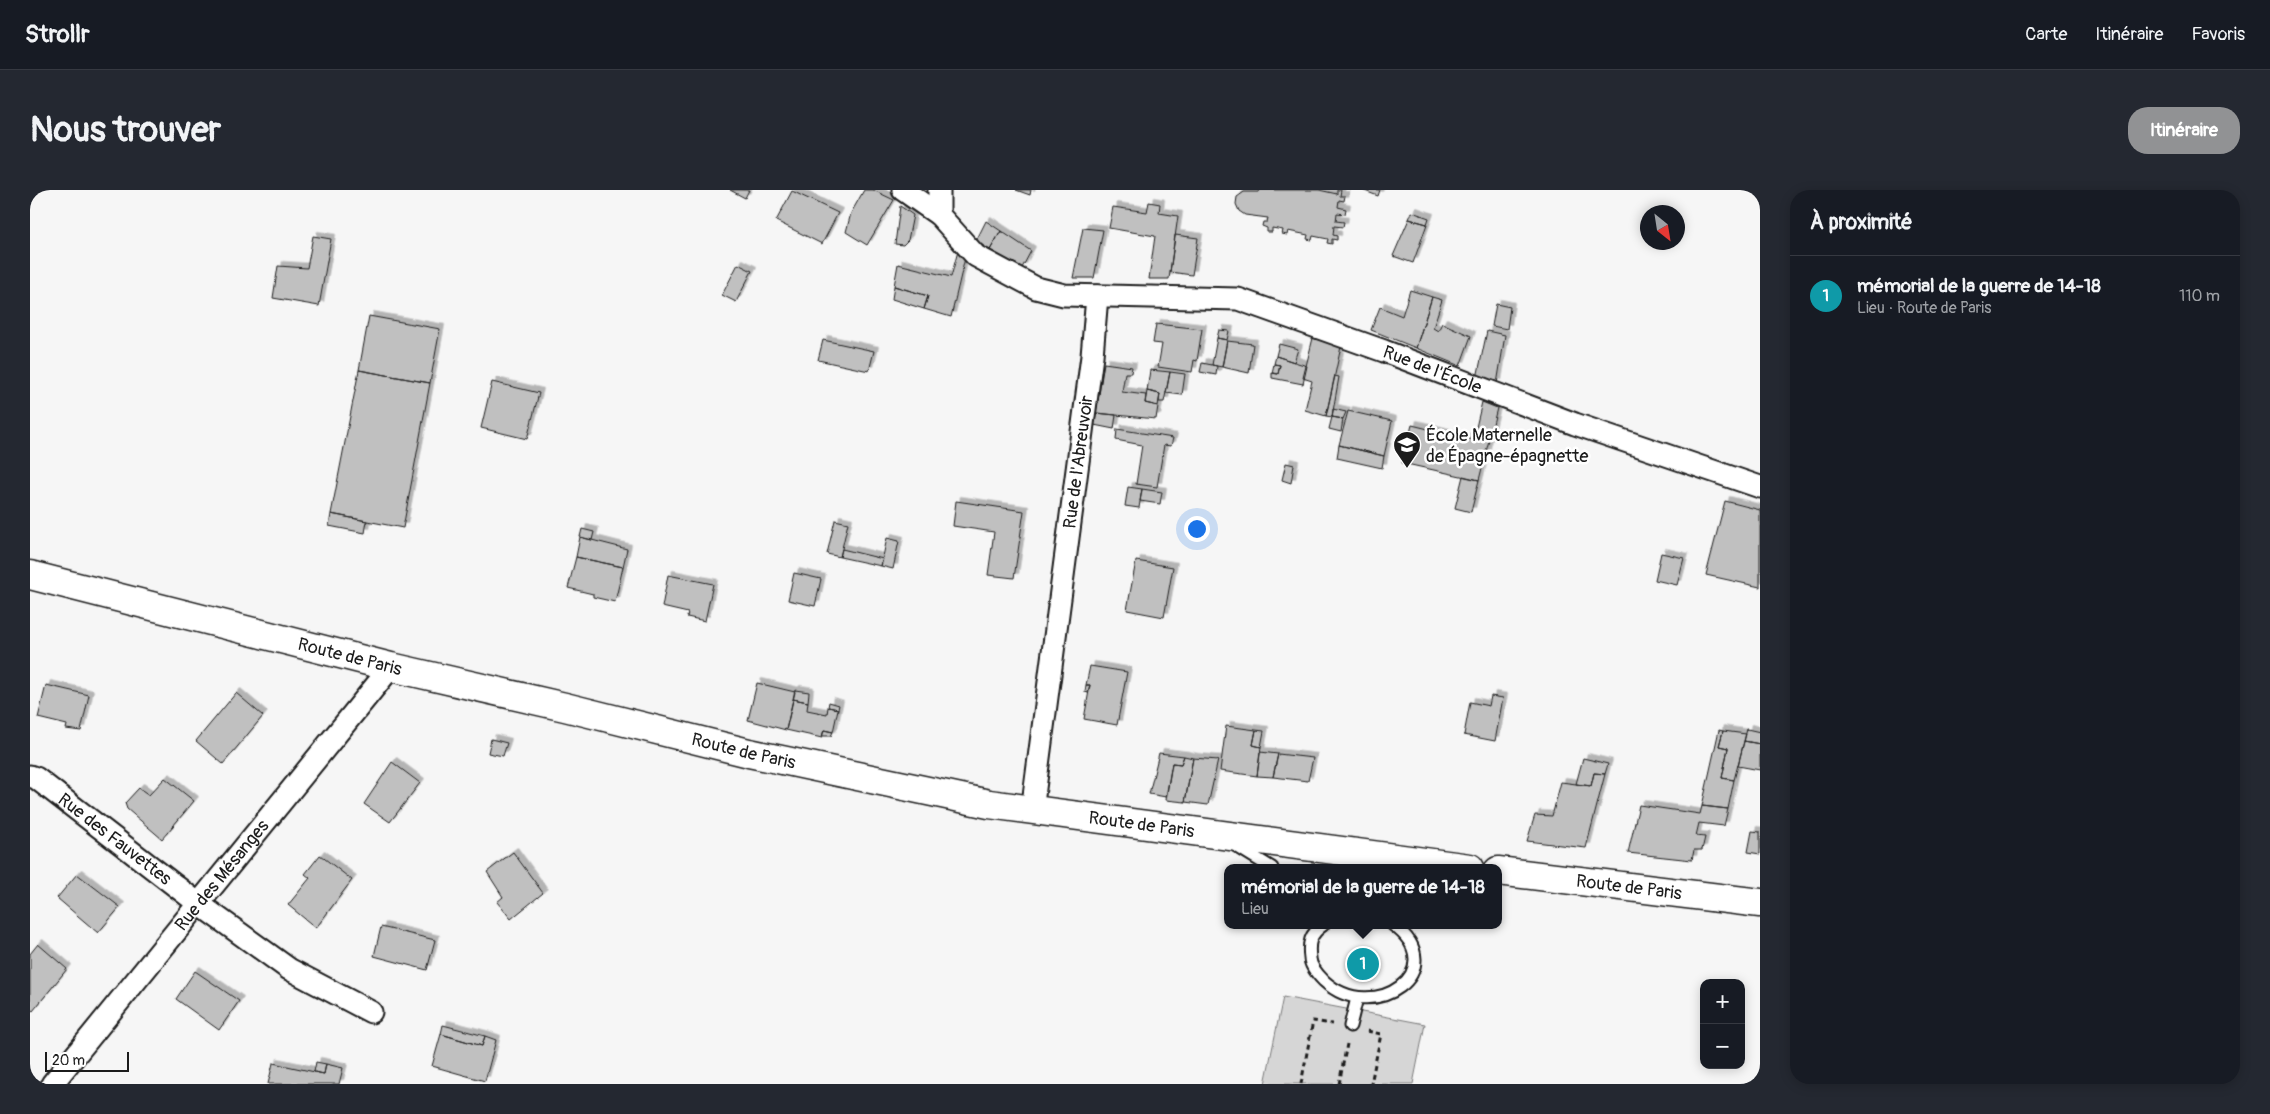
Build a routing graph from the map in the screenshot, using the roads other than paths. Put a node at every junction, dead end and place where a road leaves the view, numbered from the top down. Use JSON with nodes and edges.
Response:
{"nodes":[{"id":1,"x":902,"y":190,"type":"edge"},
{"id":2,"x":939,"y":190,"type":"edge"},
{"id":3,"x":939,"y":215,"type":"junction"},
{"id":4,"x":1097,"y":296,"type":"junction"},
{"id":5,"x":1760,"y":487,"type":"edge"},
{"id":6,"x":30,"y":575,"type":"edge"},
{"id":7,"x":391,"y":667,"type":"junction"},
{"id":8,"x":30,"y":776,"type":"edge"},
{"id":9,"x":1032,"y":810,"type":"junction"},
{"id":10,"x":1218,"y":835,"type":"junction"},
{"id":11,"x":1265,"y":864,"type":"edge"},
{"id":12,"x":1439,"y":864,"type":"edge"},
{"id":13,"x":1502,"y":871,"type":"edge"},
{"id":14,"x":1760,"y":903,"type":"edge"},
{"id":15,"x":199,"y":904,"type":"junction"},
{"id":16,"x":1319,"y":929,"type":"edge"},
{"id":17,"x":1398,"y":929,"type":"edge"},
{"id":18,"x":1357,"y":998,"type":"junction"},
{"id":19,"x":371,"y":1012,"type":"dead end"},
{"id":20,"x":1350,"y":1026,"type":"road end"},
{"id":21,"x":52,"y":1084,"type":"edge"}],
"edges":[{"from":1,"to":3,"type":"street"},
{"from":2,"to":3,"type":"street"},
{"from":3,"to":4,"type":"street"},
{"from":4,"to":5,"type":"street","name":"Rue de l'École"},
{"from":4,"to":9,"type":"street","name":"Rue de l'Abreuvoir"},
{"from":6,"to":7,"type":"main road","name":"Route de Paris"},
{"from":7,"to":9,"type":"main road","name":"Route de Paris"},
{"from":7,"to":15,"type":"street","name":"Rue des Mésanges"},
{"from":8,"to":15,"type":"street","name":"Rue des Fauvettes"},
{"from":9,"to":10,"type":"main road","name":"Route de Paris"},
{"from":10,"to":11,"type":"lane"},
{"from":10,"to":12,"type":"main road","name":"Route de Paris"},
{"from":13,"to":14,"type":"main road","name":"Route de Paris"},
{"from":15,"to":19,"type":"street","name":"Rue des Fauvettes"},
{"from":15,"to":21,"type":"street","name":"Rue des Mésanges"},
{"from":16,"to":18,"type":"lane"},
{"from":17,"to":18,"type":"lane"},
{"from":18,"to":20,"type":"lane"}]}
